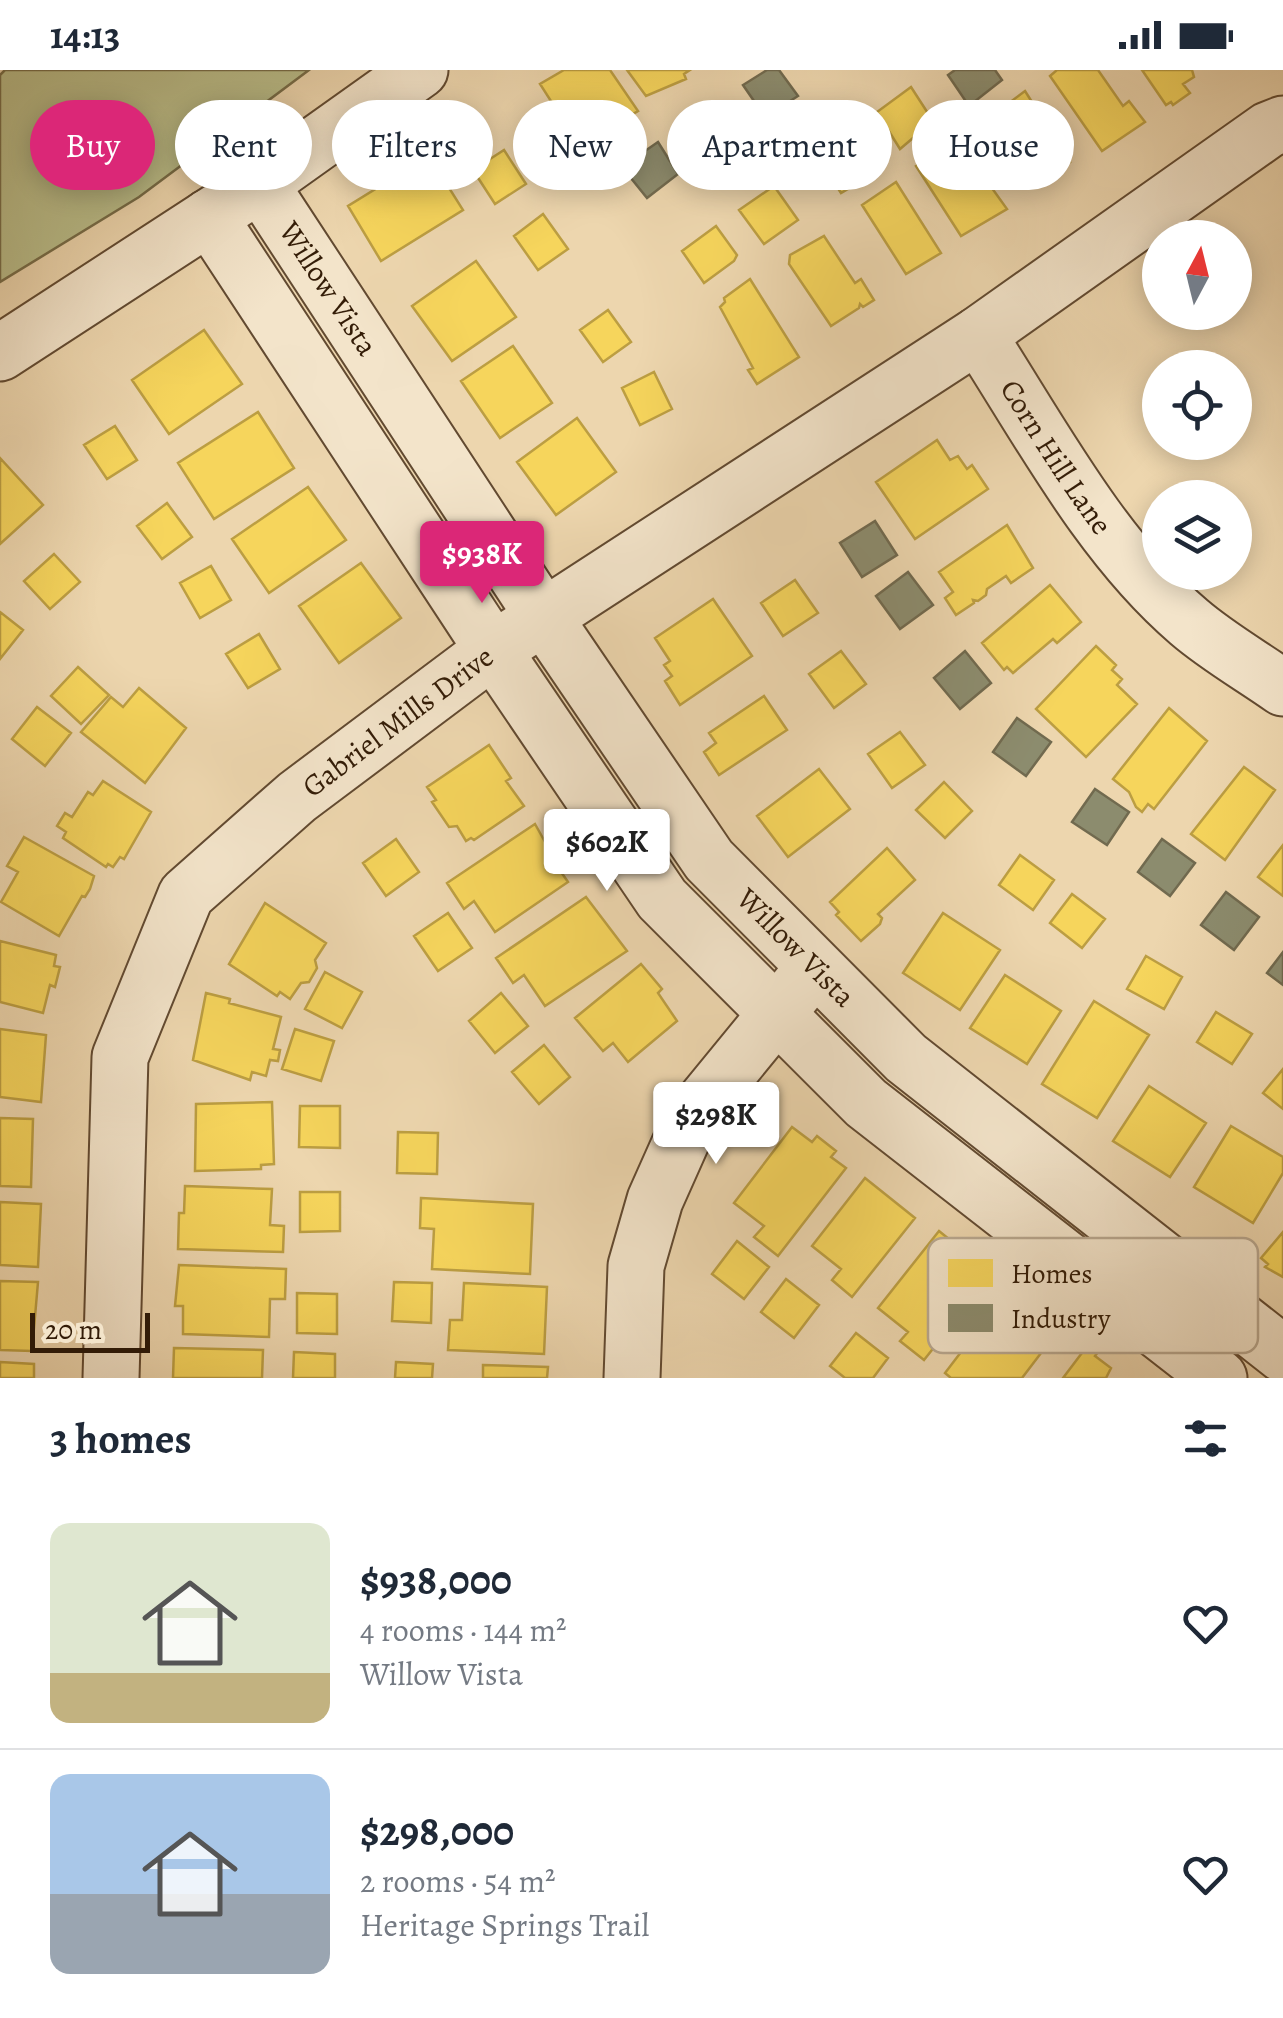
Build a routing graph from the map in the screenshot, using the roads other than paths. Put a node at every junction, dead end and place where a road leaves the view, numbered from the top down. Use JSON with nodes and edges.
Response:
{"nodes":[{"id":1,"x":420,"y":70,"type":"edge"},
{"id":2,"x":1283,"y":124,"type":"edge"},
{"id":3,"x":312,"y":147,"type":"edge"},
{"id":4,"x":251,"y":190,"type":"edge"},
{"id":5,"x":264,"y":190,"type":"edge"},
{"id":6,"x":210,"y":217,"type":"junction"},
{"id":7,"x":978,"y":334,"type":"junction"},
{"id":8,"x":0,"y":353,"type":"edge"},
{"id":9,"x":543,"y":616,"type":"junction"},
{"id":10,"x":493,"y":650,"type":"junction"},
{"id":11,"x":1283,"y":688,"type":"edge"},
{"id":12,"x":815,"y":966,"type":"junction"},
{"id":13,"x":778,"y":1014,"type":"junction"},
{"id":14,"x":1039,"y":1238,"type":"edge"},
{"id":15,"x":1135,"y":1238,"type":"edge"},
{"id":16,"x":1258,"y":1334,"type":"edge"},
{"id":17,"x":1187,"y":1353,"type":"edge"},
{"id":18,"x":1283,"y":1354,"type":"edge"},
{"id":19,"x":111,"y":1378,"type":"edge"},
{"id":20,"x":632,"y":1378,"type":"edge"},
{"id":21,"x":1219,"y":1378,"type":"edge"}],
"edges":[{"from":1,"to":3,"type":"street"},
{"from":2,"to":7,"type":"street","name":"Gabriel Mills Drive"},
{"from":4,"to":6,"type":"street"},
{"from":5,"to":9,"type":"street","name":"Willow Vista"},
{"from":6,"to":8,"type":"street"},
{"from":6,"to":10,"type":"street","name":"Willow Vista"},
{"from":7,"to":9,"type":"street","name":"Gabriel Mills Drive"},
{"from":7,"to":11,"type":"street","name":"Corn Hill Lane"},
{"from":9,"to":10,"type":"street","name":"Gabriel Mills Drive"},
{"from":9,"to":12,"type":"street","name":"Willow Vista"},
{"from":10,"to":13,"type":"street","name":"Willow Vista"},
{"from":10,"to":19,"type":"street","name":"Gabriel Mills Drive"},
{"from":12,"to":13,"type":"street"},
{"from":12,"to":15,"type":"street","name":"Willow Vista"},
{"from":13,"to":14,"type":"street","name":"Willow Vista"},
{"from":13,"to":20,"type":"street"},
{"from":16,"to":18,"type":"street","name":"Willow Vista"},
{"from":17,"to":21,"type":"street","name":"Willow Vista"}]}
